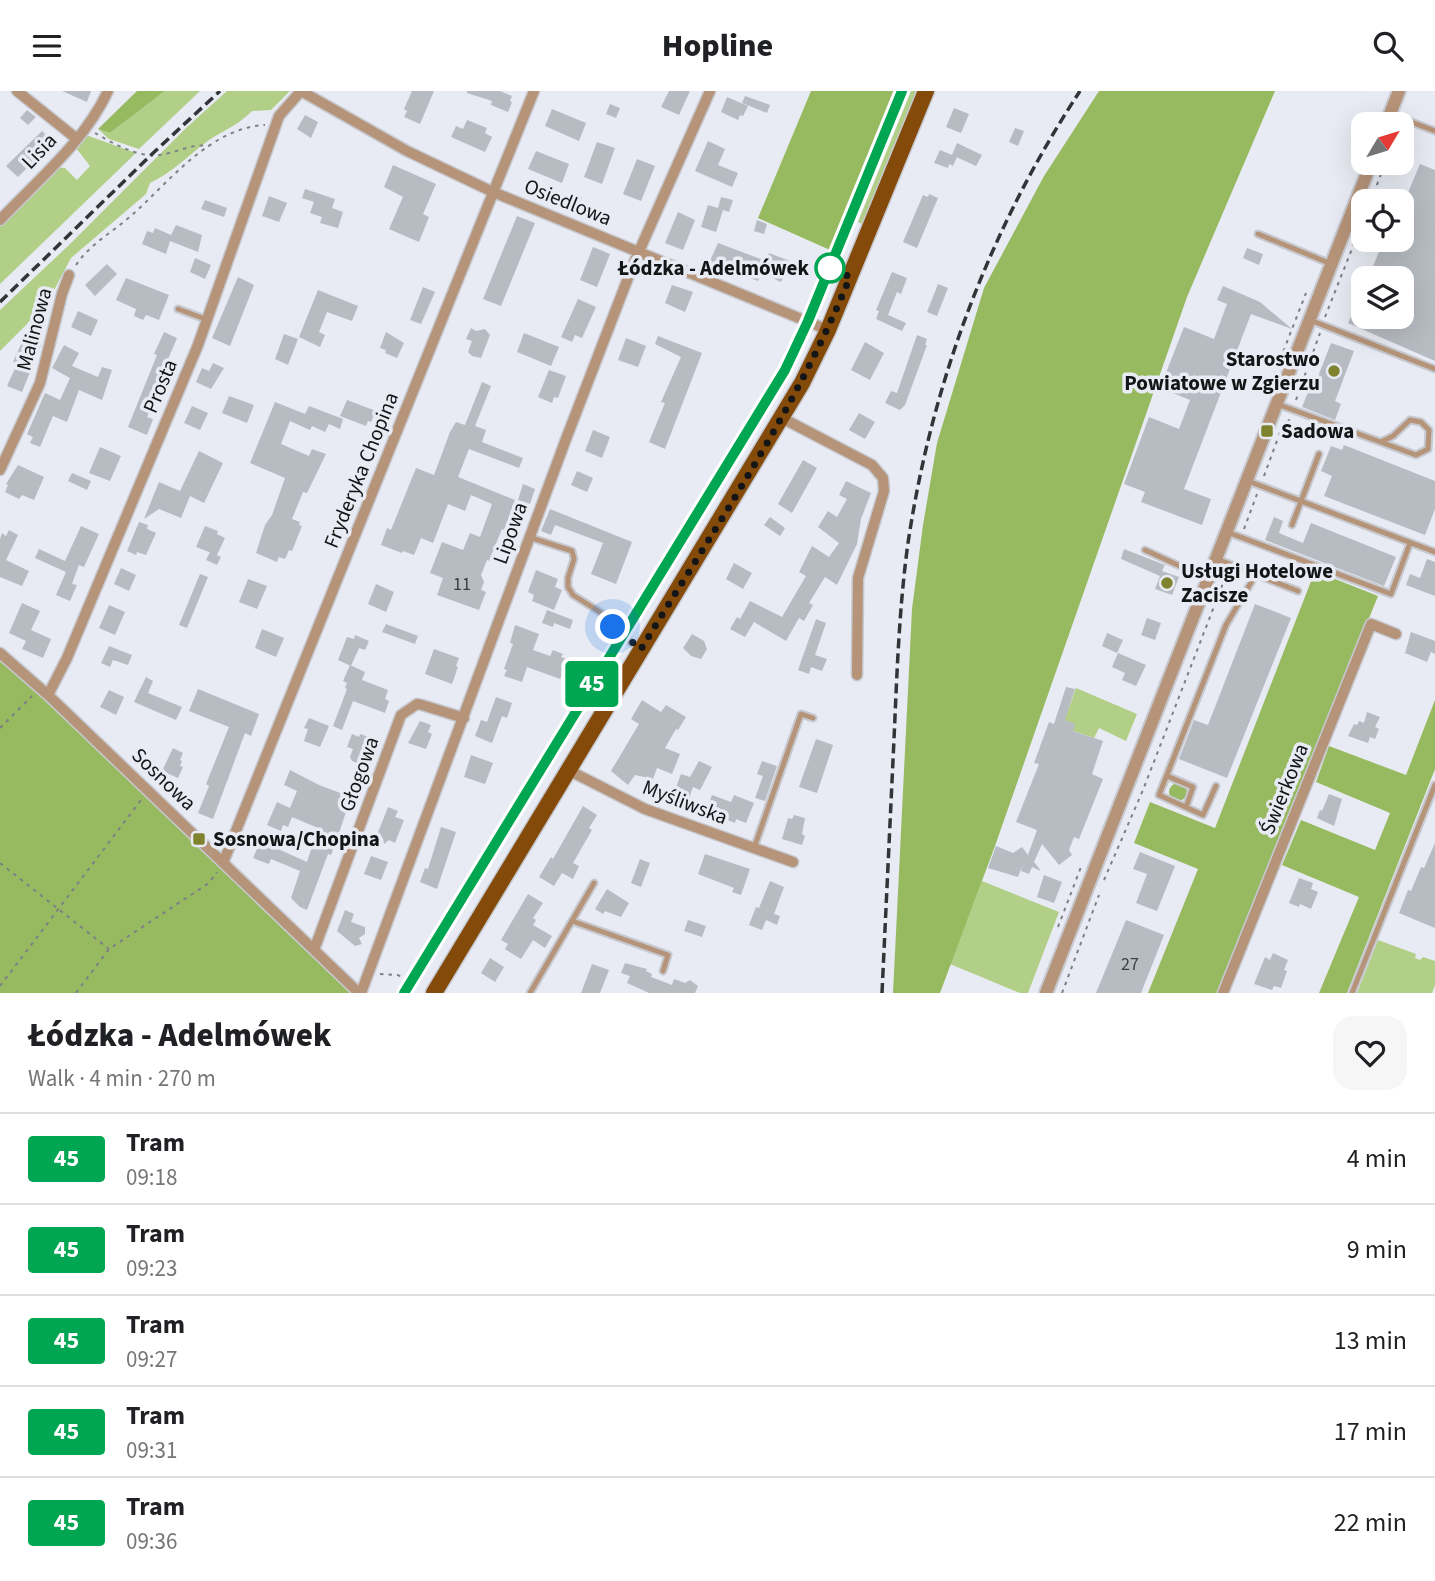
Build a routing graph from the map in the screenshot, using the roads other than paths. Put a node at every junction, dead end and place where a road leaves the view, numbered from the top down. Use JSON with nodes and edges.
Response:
{"nodes":[{"id":1,"x":17,"y":91,"type":"edge"},
{"id":2,"x":108,"y":91,"type":"edge"},
{"id":3,"x":301,"y":91,"type":"edge"},
{"id":4,"x":534,"y":91,"type":"edge"},
{"id":5,"x":710,"y":91,"type":"edge"},
{"id":6,"x":926,"y":91,"type":"edge"},
{"id":7,"x":1399,"y":91,"type":"edge"},
{"id":8,"x":1391,"y":112,"type":"edge"},
{"id":9,"x":1414,"y":126,"type":"edge"},
{"id":10,"x":1435,"y":131,"type":"edge"},
{"id":11,"x":77,"y":139,"type":"junction"},
{"id":12,"x":1366,"y":175,"type":"edge"},
{"id":13,"x":493,"y":192,"type":"junction"},
{"id":14,"x":0,"y":220,"type":"edge"},
{"id":15,"x":1258,"y":234,"type":"dead end"},
{"id":16,"x":640,"y":252,"type":"junction"},
{"id":17,"x":1332,"y":264,"type":"junction"},
{"id":18,"x":69,"y":275,"type":"road end"},
{"id":19,"x":178,"y":309,"type":"dead end"},
{"id":20,"x":208,"y":320,"type":"junction"},
{"id":21,"x":1316,"y":322,"type":"junction"},
{"id":22,"x":828,"y":330,"type":"junction"},
{"id":23,"x":1435,"y":369,"type":"edge"},
{"id":24,"x":1277,"y":404,"type":"junction"},
{"id":25,"x":782,"y":418,"type":"junction"},
{"id":26,"x":1381,"y":442,"type":"junction"},
{"id":27,"x":1319,"y":454,"type":"dead end"},
{"id":28,"x":0,"y":470,"type":"edge"},
{"id":29,"x":1254,"y":484,"type":"junction"},
{"id":30,"x":1301,"y":501,"type":"junction"},
{"id":31,"x":1292,"y":525,"type":"dead end"},
{"id":32,"x":1227,"y":532,"type":"junction"},
{"id":33,"x":529,"y":537,"type":"junction"},
{"id":34,"x":1410,"y":543,"type":"junction"},
{"id":35,"x":1145,"y":551,"type":"dead end"},
{"id":36,"x":1435,"y":552,"type":"edge"},
{"id":37,"x":1217,"y":559,"type":"junction"},
{"id":38,"x":1256,"y":574,"type":"junction"},
{"id":39,"x":1209,"y":580,"type":"junction"},
{"id":40,"x":1298,"y":591,"type":"dead end"},
{"id":41,"x":1396,"y":634,"type":"dead end"},
{"id":42,"x":641,"y":649,"type":"junction"},
{"id":43,"x":0,"y":653,"type":"edge"},
{"id":44,"x":857,"y":675,"type":"dead end"},
{"id":45,"x":48,"y":695,"type":"junction"},
{"id":46,"x":464,"y":718,"type":"junction"},
{"id":47,"x":814,"y":718,"type":"dead end"},
{"id":48,"x":568,"y":770,"type":"junction"},
{"id":49,"x":1167,"y":776,"type":"junction"},
{"id":50,"x":1435,"y":785,"type":"edge"},
{"id":51,"x":1216,"y":786,"type":"dead end"},
{"id":52,"x":1186,"y":807,"type":"junction"},
{"id":53,"x":754,"y":848,"type":"junction"},
{"id":54,"x":793,"y":862,"type":"dead end"},
{"id":55,"x":223,"y":863,"type":"junction"},
{"id":56,"x":594,"y":883,"type":"dead end"},
{"id":57,"x":572,"y":921,"type":"junction"},
{"id":58,"x":314,"y":950,"type":"junction"},
{"id":59,"x":663,"y":971,"type":"dead end"},
{"id":60,"x":360,"y":993,"type":"edge"},
{"id":61,"x":433,"y":993,"type":"edge"},
{"id":62,"x":530,"y":993,"type":"edge"},
{"id":63,"x":1046,"y":993,"type":"edge"},
{"id":64,"x":1223,"y":993,"type":"edge"},
{"id":65,"x":1352,"y":993,"type":"edge"}],
"edges":[{"from":1,"to":11,"type":"street","name":"Lisia"},
{"from":2,"to":11,"type":"street","name":"Lisia"},
{"from":3,"to":13,"type":"street","name":"Osiedlowa"},
{"from":3,"to":20,"type":"street","name":"Prosta"},
{"from":4,"to":13,"type":"street","name":"Fryderyka Chopina"},
{"from":5,"to":16,"type":"street","name":"Lipowa"},
{"from":6,"to":22,"type":"main road"},
{"from":7,"to":8,"type":"street"},
{"from":9,"to":10,"type":"lane"},
{"from":11,"to":14,"type":"street","name":"Lisia"},
{"from":12,"to":17,"type":"street"},
{"from":13,"to":16,"type":"street","name":"Osiedlowa"},
{"from":13,"to":55,"type":"street","name":"Fryderyka Chopina"},
{"from":15,"to":17,"type":"lane"},
{"from":16,"to":22,"type":"street","name":"Osiedlowa"},
{"from":16,"to":33,"type":"street","name":"Lipowa"},
{"from":17,"to":21,"type":"street"},
{"from":18,"to":28,"type":"street","name":"Malinowa"},
{"from":19,"to":20,"type":"lane"},
{"from":20,"to":45,"type":"street","name":"Prosta"},
{"from":21,"to":23,"type":"lane"},
{"from":21,"to":24,"type":"street"},
{"from":22,"to":25,"type":"main road"},
{"from":24,"to":26,"type":"lane"},
{"from":24,"to":29,"type":"street"},
{"from":25,"to":42,"type":"main road"},
{"from":25,"to":44,"type":"street"},
{"from":26,"to":26,"type":"lane"},
{"from":27,"to":30,"type":"lane"},
{"from":29,"to":30,"type":"lane"},
{"from":29,"to":32,"type":"street"},
{"from":30,"to":31,"type":"lane"},
{"from":30,"to":34,"type":"lane"},
{"from":32,"to":34,"type":"lane"},
{"from":32,"to":37,"type":"street"},
{"from":33,"to":42,"type":"lane"},
{"from":33,"to":46,"type":"street","name":"Lipowa"},
{"from":34,"to":36,"type":"lane"},
{"from":35,"to":39,"type":"lane"},
{"from":37,"to":38,"type":"lane"},
{"from":37,"to":39,"type":"street"},
{"from":38,"to":40,"type":"lane"},
{"from":38,"to":49,"type":"lane"},
{"from":39,"to":63,"type":"street"},
{"from":41,"to":64,"type":"street","name":"Świerkowa"},
{"from":42,"to":48,"type":"main road"},
{"from":43,"to":45,"type":"street","name":"Sosnowa"},
{"from":45,"to":55,"type":"street","name":"Sosnowa"},
{"from":46,"to":58,"type":"street","name":"Głogowa"},
{"from":46,"to":60,"type":"street","name":"Lipowa"},
{"from":47,"to":53,"type":"lane"},
{"from":48,"to":53,"type":"street","name":"Myśliwska"},
{"from":48,"to":61,"type":"main road"},
{"from":49,"to":52,"type":"lane"},
{"from":49,"to":52,"type":"lane"},
{"from":50,"to":65,"type":"lane"},
{"from":51,"to":52,"type":"lane"},
{"from":53,"to":54,"type":"street","name":"Myśliwska"},
{"from":55,"to":58,"type":"street","name":"Sosnowa"},
{"from":56,"to":57,"type":"lane"},
{"from":57,"to":59,"type":"lane"},
{"from":57,"to":62,"type":"lane"},
{"from":58,"to":60,"type":"street","name":"Sosnowa"}]}
